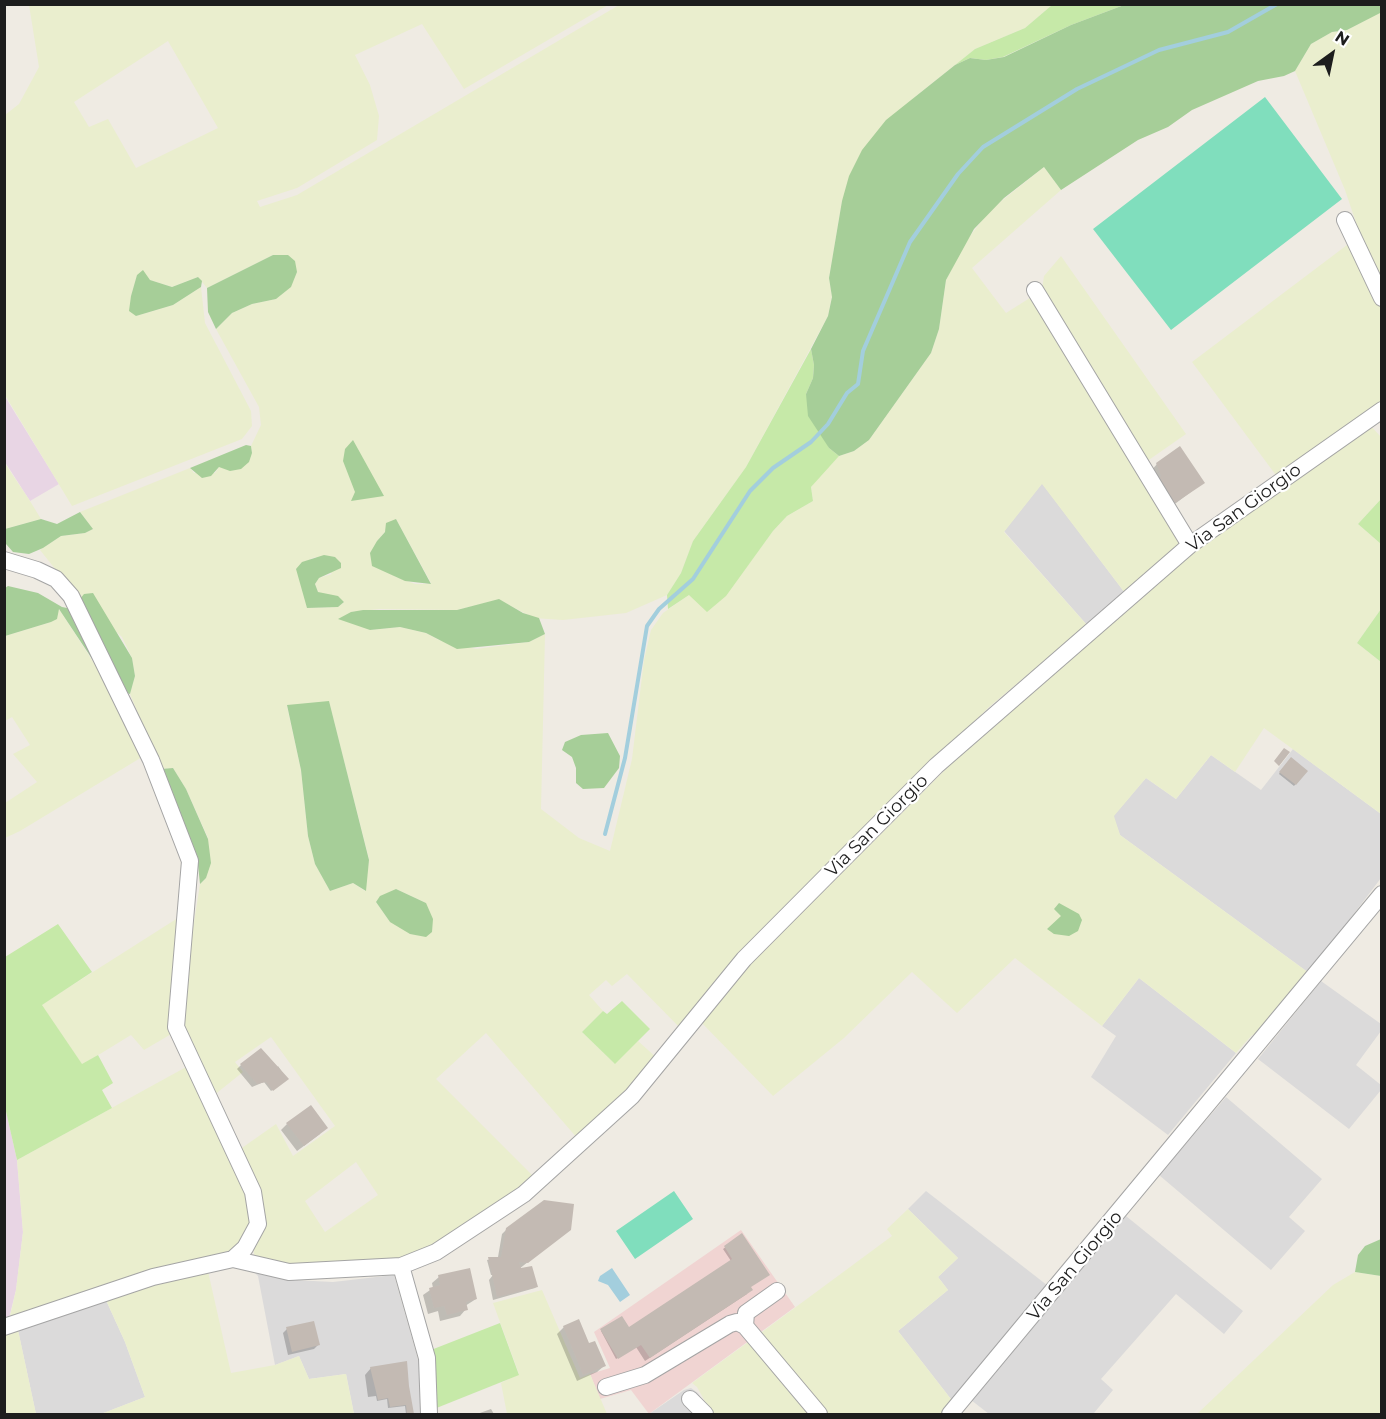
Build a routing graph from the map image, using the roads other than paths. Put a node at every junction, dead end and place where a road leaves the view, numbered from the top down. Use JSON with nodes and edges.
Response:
{"nodes":[{"id":1,"x":1346,"y":220,"type":"dead end"},
{"id":2,"x":1035,"y":290,"type":"dead end"},
{"id":3,"x":1382,"y":298,"type":"edge"},
{"id":4,"x":1382,"y":410,"type":"edge"},
{"id":5,"x":1190,"y":545,"type":"junction"},
{"id":6,"x":4,"y":560,"type":"edge"},
{"id":7,"x":1382,"y":894,"type":"edge"},
{"id":8,"x":233,"y":1258,"type":"junction"},
{"id":9,"x":401,"y":1266,"type":"junction"},
{"id":10,"x":777,"y":1291,"type":"dead end"},
{"id":11,"x":745,"y":1326,"type":"junction"},
{"id":12,"x":4,"y":1328,"type":"edge"},
{"id":13,"x":606,"y":1387,"type":"dead end"},
{"id":14,"x":690,"y":1399,"type":"dead end"},
{"id":15,"x":429,"y":1414,"type":"edge"},
{"id":16,"x":705,"y":1414,"type":"edge"},
{"id":17,"x":819,"y":1414,"type":"edge"},
{"id":18,"x":950,"y":1414,"type":"edge"}],
"edges":[{"from":1,"to":3,"type":"street"},
{"from":2,"to":5,"type":"street"},
{"from":4,"to":5,"type":"street","name":"Via San Giorgio"},
{"from":5,"to":9,"type":"street","name":"Via San Giorgio"},
{"from":6,"to":8,"type":"street"},
{"from":7,"to":18,"type":"street","name":"Via San Giorgio"},
{"from":8,"to":9,"type":"street","name":"Via San Giorgio"},
{"from":8,"to":12,"type":"street"},
{"from":9,"to":15,"type":"street"},
{"from":10,"to":11,"type":"street"},
{"from":11,"to":13,"type":"street"},
{"from":11,"to":17,"type":"street"},
{"from":14,"to":16,"type":"street"}]}
